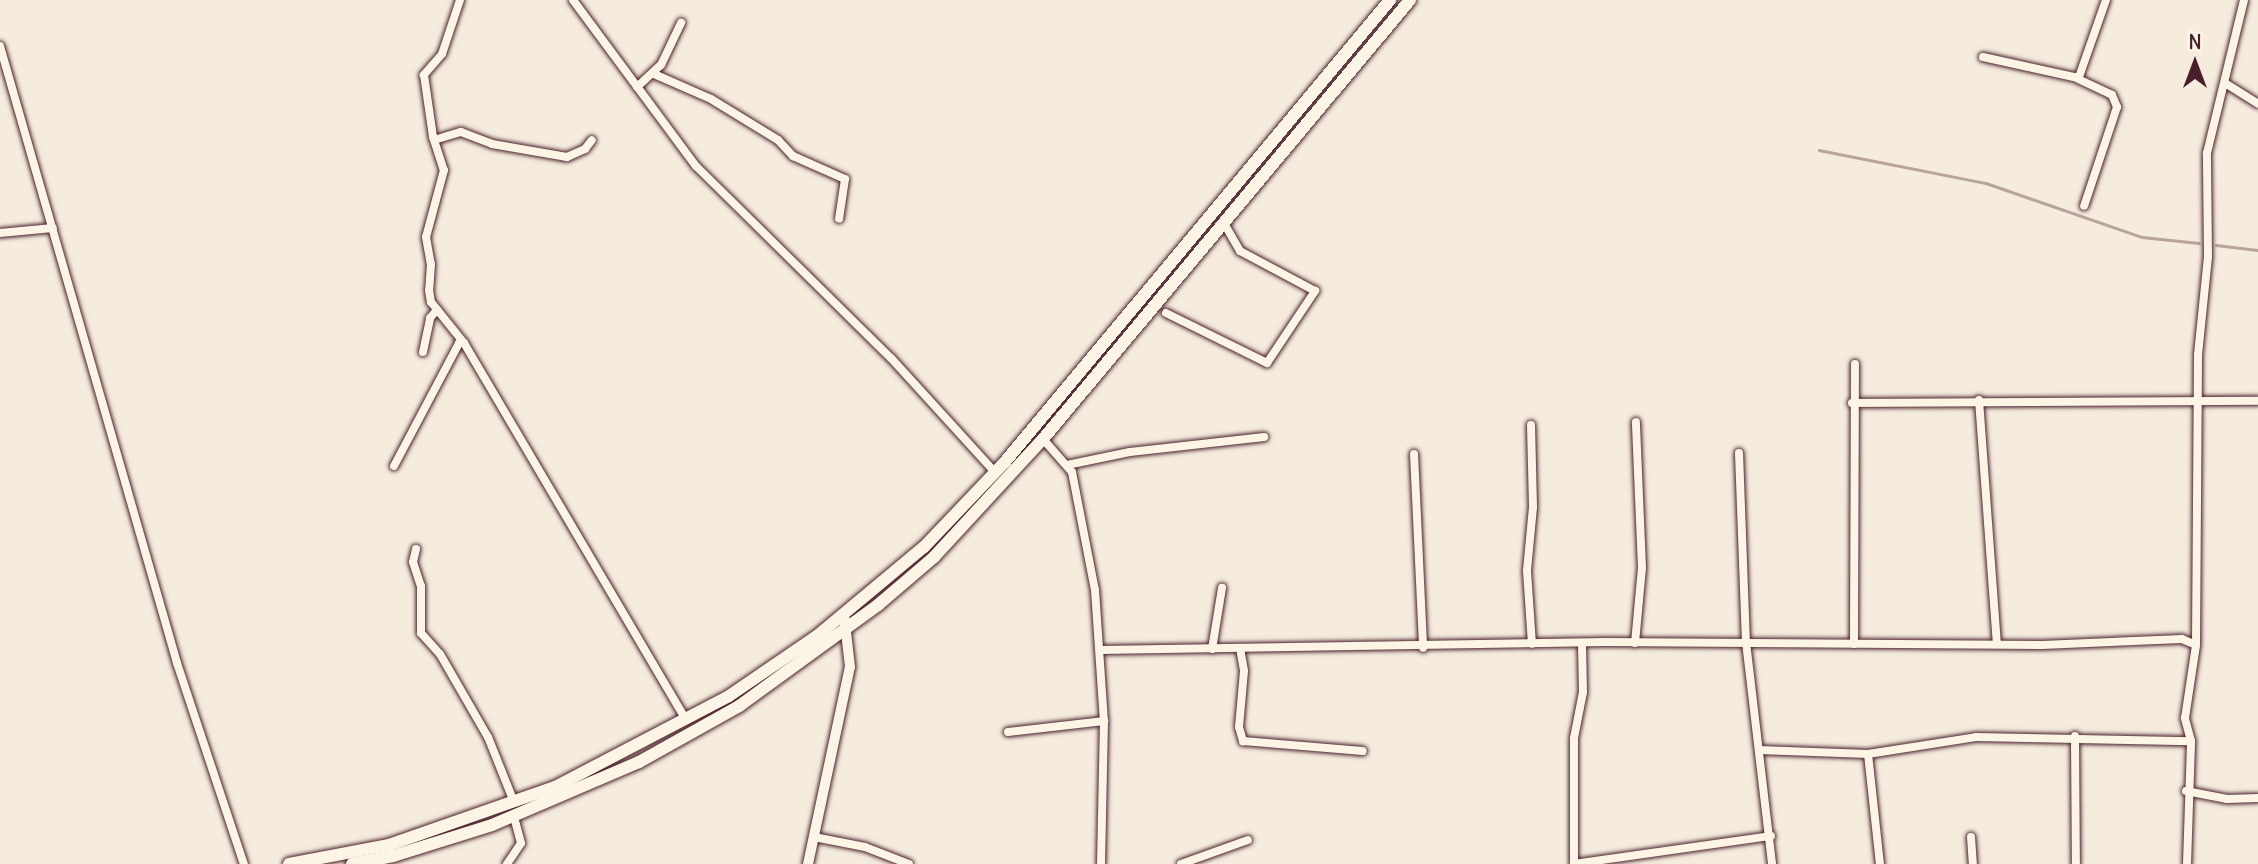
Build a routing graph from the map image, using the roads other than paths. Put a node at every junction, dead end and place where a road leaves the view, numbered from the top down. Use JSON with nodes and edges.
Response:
{"nodes":[{"id":1,"x":460,"y":0,"type":"edge"},
{"id":2,"x":573,"y":0,"type":"edge"},
{"id":3,"x":1390,"y":0,"type":"edge"},
{"id":4,"x":1410,"y":0,"type":"edge"},
{"id":5,"x":2106,"y":0,"type":"edge"},
{"id":6,"x":2244,"y":0,"type":"edge"},
{"id":7,"x":681,"y":23,"type":"dead end"},
{"id":8,"x":0,"y":46,"type":"edge"},
{"id":9,"x":1983,"y":57,"type":"dead end"},
{"id":10,"x":654,"y":74,"type":"junction"},
{"id":11,"x":2074,"y":77,"type":"junction"},
{"id":12,"x":2225,"y":83,"type":"junction"},
{"id":13,"x":637,"y":87,"type":"junction"},
{"id":14,"x":2258,"y":104,"type":"edge"},
{"id":15,"x":434,"y":140,"type":"junction"},
{"id":16,"x":592,"y":140,"type":"dead end"},
{"id":17,"x":2084,"y":206,"type":"dead end"},
{"id":18,"x":839,"y":219,"type":"dead end"},
{"id":19,"x":1223,"y":222,"type":"junction"},
{"id":20,"x":52,"y":228,"type":"junction"},
{"id":21,"x":0,"y":233,"type":"edge"},
{"id":22,"x":437,"y":310,"type":"junction"},
{"id":23,"x":1166,"y":313,"type":"dead end"},
{"id":24,"x":464,"y":343,"type":"junction"},
{"id":25,"x":423,"y":352,"type":"dead end"},
{"id":26,"x":1855,"y":364,"type":"dead end"},
{"id":27,"x":1979,"y":400,"type":"junction"},
{"id":28,"x":2258,"y":401,"type":"edge"},
{"id":29,"x":1852,"y":402,"type":"junction"},
{"id":30,"x":2199,"y":402,"type":"junction"},
{"id":31,"x":1636,"y":422,"type":"dead end"},
{"id":32,"x":1531,"y":425,"type":"dead end"},
{"id":33,"x":1264,"y":437,"type":"dead end"},
{"id":34,"x":1042,"y":439,"type":"junction"},
{"id":35,"x":1739,"y":453,"type":"dead end"},
{"id":36,"x":1414,"y":454,"type":"dead end"},
{"id":37,"x":1067,"y":465,"type":"junction"},
{"id":38,"x":394,"y":466,"type":"dead end"},
{"id":39,"x":994,"y":471,"type":"junction"},
{"id":40,"x":416,"y":550,"type":"dead end"},
{"id":41,"x":1223,"y":587,"type":"dead end"},
{"id":42,"x":844,"y":614,"type":"junction"},
{"id":43,"x":848,"y":627,"type":"junction"},
{"id":44,"x":1746,"y":642,"type":"junction"},
{"id":45,"x":1582,"y":643,"type":"junction"},
{"id":46,"x":1635,"y":643,"type":"junction"},
{"id":47,"x":1997,"y":643,"type":"junction"},
{"id":48,"x":1532,"y":644,"type":"junction"},
{"id":49,"x":1854,"y":645,"type":"junction"},
{"id":50,"x":2196,"y":645,"type":"junction"},
{"id":51,"x":1240,"y":648,"type":"junction"},
{"id":52,"x":1423,"y":648,"type":"junction"},
{"id":53,"x":1212,"y":649,"type":"junction"},
{"id":54,"x":1100,"y":650,"type":"junction"},
{"id":55,"x":686,"y":720,"type":"junction"},
{"id":56,"x":1104,"y":721,"type":"junction"},
{"id":57,"x":1008,"y":732,"type":"dead end"},
{"id":58,"x":2075,"y":736,"type":"junction"},
{"id":59,"x":2190,"y":741,"type":"junction"},
{"id":60,"x":1759,"y":750,"type":"junction"},
{"id":61,"x":1363,"y":751,"type":"dead end"},
{"id":62,"x":1868,"y":754,"type":"junction"},
{"id":63,"x":2186,"y":791,"type":"junction"},
{"id":64,"x":2258,"y":798,"type":"edge"},
{"id":65,"x":514,"y":802,"type":"junction"},
{"id":66,"x":514,"y":816,"type":"junction"},
{"id":67,"x":1771,"y":836,"type":"junction"},
{"id":68,"x":814,"y":837,"type":"junction"},
{"id":69,"x":1971,"y":837,"type":"dead end"},
{"id":70,"x":1248,"y":840,"type":"dead end"},
{"id":71,"x":1646,"y":860,"type":"edge"},
{"id":72,"x":244,"y":864,"type":"edge"},
{"id":73,"x":289,"y":864,"type":"edge"},
{"id":74,"x":352,"y":864,"type":"edge"},
{"id":75,"x":507,"y":864,"type":"edge"},
{"id":76,"x":808,"y":864,"type":"edge"},
{"id":77,"x":909,"y":864,"type":"edge"},
{"id":78,"x":1101,"y":864,"type":"edge"},
{"id":79,"x":1181,"y":864,"type":"edge"},
{"id":80,"x":1574,"y":864,"type":"edge"},
{"id":81,"x":1772,"y":864,"type":"edge"},
{"id":82,"x":1880,"y":864,"type":"edge"},
{"id":83,"x":1973,"y":864,"type":"edge"},
{"id":84,"x":2076,"y":864,"type":"edge"},
{"id":85,"x":2187,"y":864,"type":"edge"}],
"edges":[{"from":1,"to":15,"type":"street"},
{"from":2,"to":13,"type":"street"},
{"from":3,"to":39,"type":"main road"},
{"from":4,"to":19,"type":"main road"},
{"from":5,"to":11,"type":"street"},
{"from":6,"to":12,"type":"street"},
{"from":7,"to":10,"type":"street"},
{"from":8,"to":20,"type":"street"},
{"from":9,"to":11,"type":"street"},
{"from":10,"to":13,"type":"street"},
{"from":10,"to":18,"type":"street"},
{"from":11,"to":17,"type":"street"},
{"from":12,"to":14,"type":"street"},
{"from":12,"to":30,"type":"street"},
{"from":13,"to":39,"type":"street"},
{"from":15,"to":16,"type":"street"},
{"from":15,"to":22,"type":"street"},
{"from":19,"to":23,"type":"street"},
{"from":19,"to":34,"type":"main road"},
{"from":20,"to":21,"type":"street"},
{"from":20,"to":72,"type":"street"},
{"from":22,"to":24,"type":"street"},
{"from":22,"to":25,"type":"street"},
{"from":24,"to":38,"type":"street"},
{"from":24,"to":55,"type":"street"},
{"from":26,"to":29,"type":"street"},
{"from":27,"to":29,"type":"street"},
{"from":27,"to":30,"type":"street"},
{"from":27,"to":47,"type":"street"},
{"from":28,"to":30,"type":"street"},
{"from":29,"to":49,"type":"street"},
{"from":30,"to":50,"type":"street"},
{"from":31,"to":46,"type":"street"},
{"from":32,"to":48,"type":"street"},
{"from":33,"to":37,"type":"street"},
{"from":34,"to":37,"type":"street"},
{"from":34,"to":43,"type":"main road"},
{"from":35,"to":44,"type":"street"},
{"from":36,"to":52,"type":"street"},
{"from":37,"to":54,"type":"street"},
{"from":39,"to":42,"type":"main road"},
{"from":40,"to":65,"type":"street"},
{"from":41,"to":53,"type":"street"},
{"from":42,"to":43,"type":"street"},
{"from":42,"to":55,"type":"main road"},
{"from":43,"to":66,"type":"main road"},
{"from":43,"to":68,"type":"street"},
{"from":44,"to":46,"type":"street"},
{"from":44,"to":49,"type":"street"},
{"from":44,"to":60,"type":"street"},
{"from":45,"to":46,"type":"street"},
{"from":45,"to":48,"type":"street"},
{"from":45,"to":80,"type":"street"},
{"from":47,"to":49,"type":"street"},
{"from":47,"to":50,"type":"street"},
{"from":48,"to":52,"type":"street"},
{"from":50,"to":59,"type":"street"},
{"from":51,"to":52,"type":"street"},
{"from":51,"to":53,"type":"street"},
{"from":51,"to":61,"type":"street"},
{"from":53,"to":54,"type":"street"},
{"from":54,"to":56,"type":"street"},
{"from":55,"to":65,"type":"main road"},
{"from":56,"to":57,"type":"street"},
{"from":56,"to":78,"type":"street"},
{"from":58,"to":59,"type":"street"},
{"from":58,"to":62,"type":"street"},
{"from":58,"to":84,"type":"street"},
{"from":59,"to":63,"type":"street"},
{"from":60,"to":62,"type":"street"},
{"from":60,"to":67,"type":"street"},
{"from":62,"to":82,"type":"street"},
{"from":63,"to":64,"type":"street"},
{"from":63,"to":85,"type":"street"},
{"from":65,"to":73,"type":"main road"},
{"from":66,"to":74,"type":"main road"},
{"from":66,"to":75,"type":"street"},
{"from":67,"to":71,"type":"street"},
{"from":67,"to":81,"type":"street"},
{"from":68,"to":76,"type":"street"},
{"from":68,"to":77,"type":"street"},
{"from":69,"to":83,"type":"street"},
{"from":70,"to":79,"type":"street"},
{"from":71,"to":80,"type":"street"}]}
